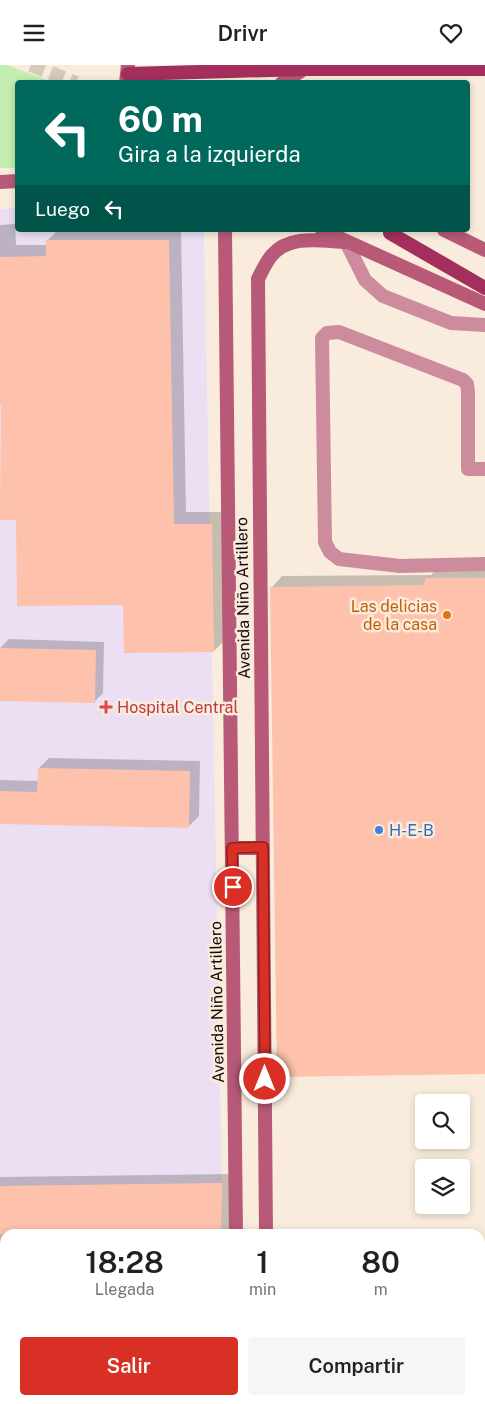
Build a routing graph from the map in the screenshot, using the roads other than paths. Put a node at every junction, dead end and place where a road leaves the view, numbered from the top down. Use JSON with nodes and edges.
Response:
{"nodes":[{"id":1,"x":304,"y":69,"type":"junction"},
{"id":2,"x":485,"y":69,"type":"edge"},
{"id":3,"x":128,"y":77,"type":"edge"},
{"id":4,"x":287,"y":80,"type":"edge"},
{"id":5,"x":15,"y":181,"type":"edge"},
{"id":6,"x":0,"y":182,"type":"edge"},
{"id":7,"x":225,"y":232,"type":"edge"},
{"id":8,"x":326,"y":232,"type":"edge"},
{"id":9,"x":448,"y":232,"type":"edge"},
{"id":10,"x":390,"y":233,"type":"dead end"},
{"id":11,"x":346,"y":242,"type":"junction"},
{"id":12,"x":485,"y":250,"type":"edge"},
{"id":13,"x":485,"y":288,"type":"edge"},
{"id":14,"x":485,"y":304,"type":"edge"},
{"id":15,"x":485,"y":325,"type":"edge"},
{"id":16,"x":485,"y":469,"type":"edge"},
{"id":17,"x":485,"y":564,"type":"edge"},
{"id":18,"x":263,"y":847,"type":"junction"},
{"id":19,"x":232,"y":848,"type":"junction"},
{"id":20,"x":236,"y":1229,"type":"edge"},
{"id":21,"x":266,"y":1229,"type":"edge"}],
"edges":[{"from":1,"to":2,"type":"main road"},
{"from":1,"to":3,"type":"main road"},
{"from":1,"to":4,"type":"main road"},
{"from":5,"to":6,"type":"main road"},
{"from":7,"to":19,"type":"main road","name":"Avenida Niño Artillero"},
{"from":8,"to":11,"type":"main road"},
{"from":9,"to":12,"type":"main road"},
{"from":10,"to":13,"type":"main road"},
{"from":11,"to":14,"type":"main road"},
{"from":11,"to":15,"type":"lane"},
{"from":11,"to":18,"type":"main road","name":"Avenida Niño Artillero"},
{"from":16,"to":17,"type":"lane"},
{"from":18,"to":19,"type":"main road"},
{"from":18,"to":21,"type":"main road","name":"Avenida Niño Artillero"},
{"from":19,"to":20,"type":"main road","name":"Avenida Niño Artillero"}]}
